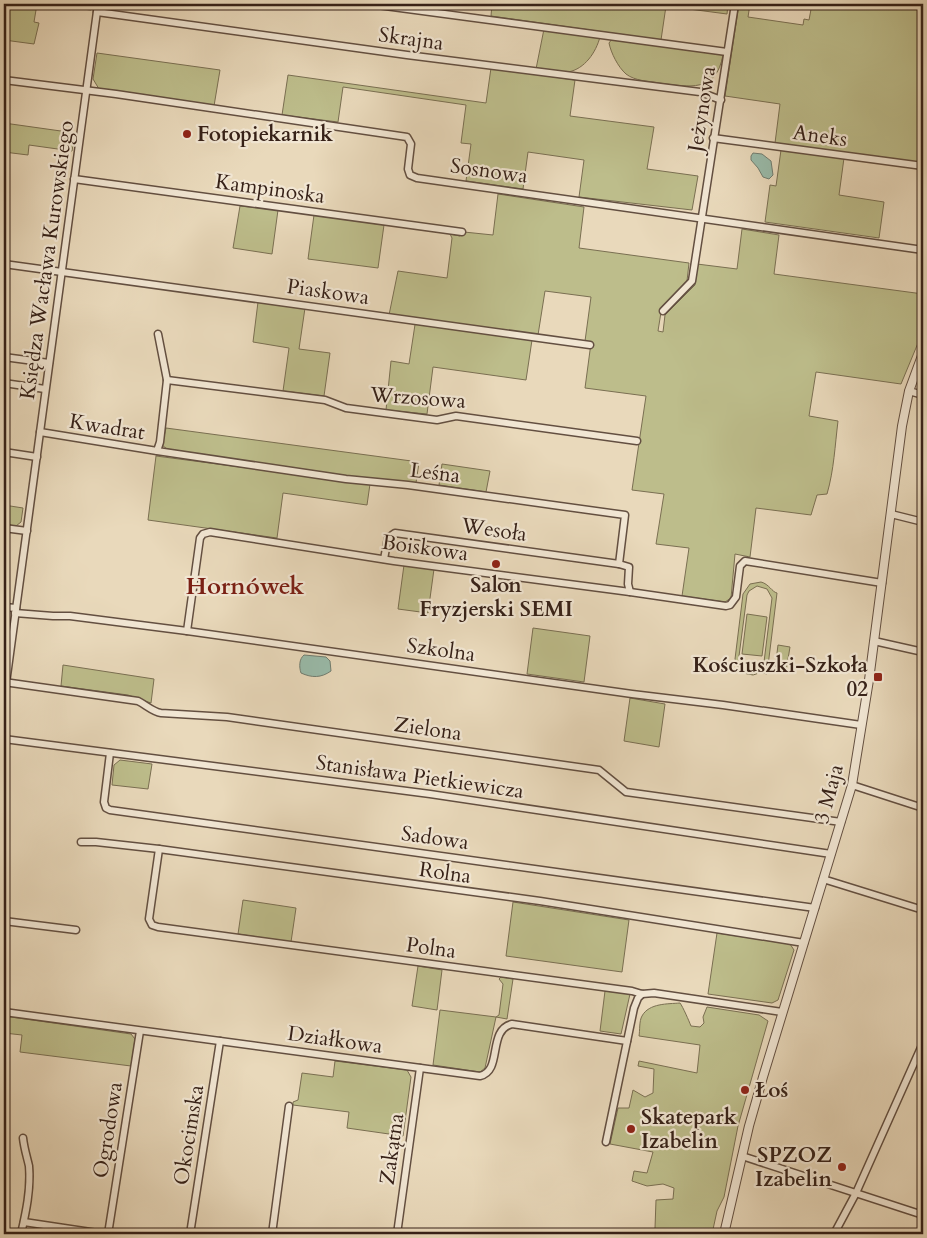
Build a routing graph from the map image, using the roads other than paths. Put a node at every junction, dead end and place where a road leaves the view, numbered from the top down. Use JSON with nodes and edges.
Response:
{"nodes":[{"id":1,"x":98,"y":4,"type":"edge"},
{"id":2,"x":370,"y":4,"type":"edge"},
{"id":3,"x":735,"y":4,"type":"edge"},
{"id":4,"x":97,"y":12,"type":"junction"},
{"id":5,"x":728,"y":52,"type":"junction"},
{"id":6,"x":4,"y":80,"type":"edge"},
{"id":7,"x":86,"y":92,"type":"junction"},
{"id":8,"x":721,"y":100,"type":"junction"},
{"id":9,"x":713,"y":138,"type":"junction"},
{"id":10,"x":923,"y":166,"type":"edge"},
{"id":11,"x":74,"y":179,"type":"junction"},
{"id":12,"x":702,"y":219,"type":"junction"},
{"id":13,"x":462,"y":232,"type":"dead end"},
{"id":14,"x":923,"y":250,"type":"edge"},
{"id":15,"x":4,"y":264,"type":"edge"},
{"id":16,"x":61,"y":272,"type":"junction"},
{"id":17,"x":663,"y":311,"type":"dead end"},
{"id":18,"x":158,"y":334,"type":"dead end"},
{"id":19,"x":590,"y":345,"type":"dead end"},
{"id":20,"x":923,"y":353,"type":"edge"},
{"id":21,"x":4,"y":357,"type":"edge"},
{"id":22,"x":49,"y":363,"type":"junction"},
{"id":23,"x":168,"y":380,"type":"junction"},
{"id":24,"x":4,"y":383,"type":"edge"},
{"id":25,"x":46,"y":389,"type":"junction"},
{"id":26,"x":909,"y":390,"type":"junction"},
{"id":27,"x":923,"y":394,"type":"edge"},
{"id":28,"x":40,"y":432,"type":"junction"},
{"id":29,"x":637,"y":441,"type":"dead end"},
{"id":30,"x":157,"y":451,"type":"junction"},
{"id":31,"x":4,"y":452,"type":"edge"},
{"id":32,"x":37,"y":457,"type":"junction"},
{"id":33,"x":891,"y":514,"type":"junction"},
{"id":34,"x":923,"y":522,"type":"edge"},
{"id":35,"x":4,"y":528,"type":"edge"},
{"id":36,"x":27,"y":531,"type":"junction"},
{"id":37,"x":384,"y":559,"type":"junction"},
{"id":38,"x":619,"y":564,"type":"junction"},
{"id":39,"x":882,"y":583,"type":"junction"},
{"id":40,"x":630,"y":592,"type":"junction"},
{"id":41,"x":4,"y":606,"type":"edge"},
{"id":42,"x":16,"y":610,"type":"junction"},
{"id":43,"x":188,"y":631,"type":"junction"},
{"id":44,"x":874,"y":641,"type":"junction"},
{"id":45,"x":923,"y":652,"type":"edge"},
{"id":46,"x":5,"y":682,"type":"edge"},
{"id":47,"x":4,"y":698,"type":"edge"},
{"id":48,"x":862,"y":725,"type":"junction"},
{"id":49,"x":4,"y":739,"type":"edge"},
{"id":50,"x":110,"y":754,"type":"junction"},
{"id":51,"x":852,"y":785,"type":"junction"},
{"id":52,"x":923,"y":808,"type":"edge"},
{"id":53,"x":841,"y":822,"type":"junction"},
{"id":54,"x":81,"y":842,"type":"dead end"},
{"id":55,"x":159,"y":850,"type":"junction"},
{"id":56,"x":831,"y":854,"type":"junction"},
{"id":57,"x":824,"y":878,"type":"junction"},
{"id":58,"x":814,"y":908,"type":"junction"},
{"id":59,"x":923,"y":910,"type":"edge"},
{"id":60,"x":4,"y":921,"type":"edge"},
{"id":61,"x":76,"y":930,"type":"dead end"},
{"id":62,"x":804,"y":943,"type":"junction"},
{"id":63,"x":642,"y":994,"type":"junction"},
{"id":64,"x":4,"y":1012,"type":"edge"},
{"id":65,"x":782,"y":1012,"type":"junction"},
{"id":66,"x":140,"y":1031,"type":"junction"},
{"id":67,"x":220,"y":1041,"type":"junction"},
{"id":68,"x":628,"y":1041,"type":"junction"},
{"id":69,"x":923,"y":1043,"type":"edge"},
{"id":70,"x":420,"y":1068,"type":"junction"},
{"id":71,"x":290,"y":1106,"type":"dead end"},
{"id":72,"x":23,"y":1138,"type":"dead end"},
{"id":73,"x":606,"y":1142,"type":"dead end"},
{"id":74,"x":742,"y":1156,"type":"junction"},
{"id":75,"x":856,"y":1193,"type":"junction"},
{"id":76,"x":923,"y":1215,"type":"edge"},
{"id":77,"x":24,"y":1222,"type":"junction"},
{"id":78,"x":21,"y":1234,"type":"edge"},
{"id":79,"x":104,"y":1234,"type":"edge"},
{"id":80,"x":108,"y":1234,"type":"edge"},
{"id":81,"x":190,"y":1234,"type":"edge"},
{"id":82,"x":272,"y":1234,"type":"edge"},
{"id":83,"x":397,"y":1234,"type":"edge"},
{"id":84,"x":724,"y":1234,"type":"edge"},
{"id":85,"x":834,"y":1234,"type":"edge"}],
"edges":[{"from":1,"to":4,"type":"street","name":"Księdza Wacława Kurowskiego"},
{"from":2,"to":5,"type":"street"},
{"from":3,"to":5,"type":"street","name":"Jeżynowa"},
{"from":4,"to":7,"type":"street","name":"Księdza Wacława Kurowskiego"},
{"from":4,"to":8,"type":"street","name":"Skrajna"},
{"from":5,"to":8,"type":"street","name":"Jeżynowa"},
{"from":6,"to":7,"type":"street"},
{"from":7,"to":11,"type":"street","name":"Księdza Wacława Kurowskiego"},
{"from":7,"to":12,"type":"street","name":"Sosnowa"},
{"from":8,"to":9,"type":"street","name":"Jeżynowa"},
{"from":9,"to":10,"type":"street","name":"Aneks"},
{"from":9,"to":12,"type":"street","name":"Jeżynowa"},
{"from":11,"to":13,"type":"street","name":"Kampinoska"},
{"from":11,"to":16,"type":"street","name":"Księdza Wacława Kurowskiego"},
{"from":12,"to":14,"type":"street","name":"Sosnowa"},
{"from":12,"to":17,"type":"street"},
{"from":15,"to":16,"type":"street","name":"Piaskowa"},
{"from":16,"to":19,"type":"street","name":"Piaskowa"},
{"from":16,"to":22,"type":"street","name":"Księdza Wacława Kurowskiego"},
{"from":18,"to":23,"type":"street","name":"Kwadrat"},
{"from":20,"to":26,"type":"street","name":"3 Maja"},
{"from":21,"to":22,"type":"street"},
{"from":22,"to":25,"type":"street","name":"Księdza Wacława Kurowskiego"},
{"from":23,"to":29,"type":"street","name":"Wrzosowa"},
{"from":23,"to":30,"type":"street","name":"Kwadrat"},
{"from":24,"to":25,"type":"street"},
{"from":25,"to":28,"type":"street","name":"Księdza Wacława Kurowskiego"},
{"from":26,"to":27,"type":"street"},
{"from":26,"to":33,"type":"street","name":"3 Maja"},
{"from":28,"to":30,"type":"street","name":"Kwadrat"},
{"from":28,"to":32,"type":"street","name":"Księdza Wacława Kurowskiego"},
{"from":30,"to":38,"type":"street","name":"Leśna"},
{"from":31,"to":32,"type":"street"},
{"from":32,"to":36,"type":"street","name":"Księdza Wacława Kurowskiego"},
{"from":33,"to":34,"type":"street"},
{"from":33,"to":39,"type":"street","name":"3 Maja"},
{"from":35,"to":36,"type":"street"},
{"from":36,"to":42,"type":"street","name":"Księdza Wacława Kurowskiego"},
{"from":37,"to":38,"type":"street","name":"Wesoła"},
{"from":37,"to":40,"type":"street","name":"Boiskowa"},
{"from":37,"to":43,"type":"street","name":"Boiskowa"},
{"from":38,"to":40,"type":"street"},
{"from":39,"to":40,"type":"street","name":"Boiskowa"},
{"from":39,"to":44,"type":"street","name":"3 Maja"},
{"from":41,"to":42,"type":"street","name":"Szkolna"},
{"from":42,"to":43,"type":"street","name":"Szkolna"},
{"from":42,"to":46,"type":"street","name":"Księdza Wacława Kurowskiego"},
{"from":43,"to":48,"type":"street","name":"Szkolna"},
{"from":44,"to":45,"type":"street"},
{"from":44,"to":48,"type":"street","name":"3 Maja"},
{"from":46,"to":47,"type":"street","name":"Księdza Wacława Kurowskiego"},
{"from":46,"to":53,"type":"street","name":"Zielona"},
{"from":48,"to":51,"type":"street","name":"3 Maja"},
{"from":49,"to":50,"type":"street","name":"Stanisława Pietkiewicza"},
{"from":50,"to":56,"type":"street","name":"Stanisława Pietkiewicza"},
{"from":50,"to":58,"type":"street","name":"Sadowa"},
{"from":51,"to":52,"type":"street"},
{"from":51,"to":53,"type":"street","name":"3 Maja"},
{"from":53,"to":56,"type":"street","name":"3 Maja"},
{"from":54,"to":55,"type":"street","name":"Rolna"},
{"from":55,"to":62,"type":"street","name":"Rolna"},
{"from":55,"to":63,"type":"street","name":"Polna"},
{"from":56,"to":57,"type":"street","name":"3 Maja"},
{"from":57,"to":58,"type":"street","name":"3 Maja"},
{"from":57,"to":59,"type":"street"},
{"from":58,"to":62,"type":"street","name":"3 Maja"},
{"from":60,"to":61,"type":"street"},
{"from":62,"to":65,"type":"street","name":"3 Maja"},
{"from":63,"to":65,"type":"street","name":"Polna"},
{"from":63,"to":68,"type":"street"},
{"from":64,"to":66,"type":"street","name":"Działkowa"},
{"from":65,"to":74,"type":"street","name":"3 Maja"},
{"from":66,"to":67,"type":"street","name":"Działkowa"},
{"from":66,"to":80,"type":"street","name":"Ogrodowa"},
{"from":67,"to":70,"type":"street","name":"Działkowa"},
{"from":67,"to":81,"type":"street","name":"Okocimska"},
{"from":68,"to":70,"type":"street","name":"Działkowa"},
{"from":68,"to":73,"type":"street"},
{"from":69,"to":75,"type":"street"},
{"from":70,"to":83,"type":"street","name":"Zakątna"},
{"from":71,"to":82,"type":"street"},
{"from":72,"to":77,"type":"street"},
{"from":74,"to":75,"type":"street"},
{"from":74,"to":84,"type":"street","name":"3 Maja"},
{"from":75,"to":76,"type":"street"},
{"from":75,"to":85,"type":"street"},
{"from":77,"to":78,"type":"street"},
{"from":77,"to":79,"type":"street"}]}
